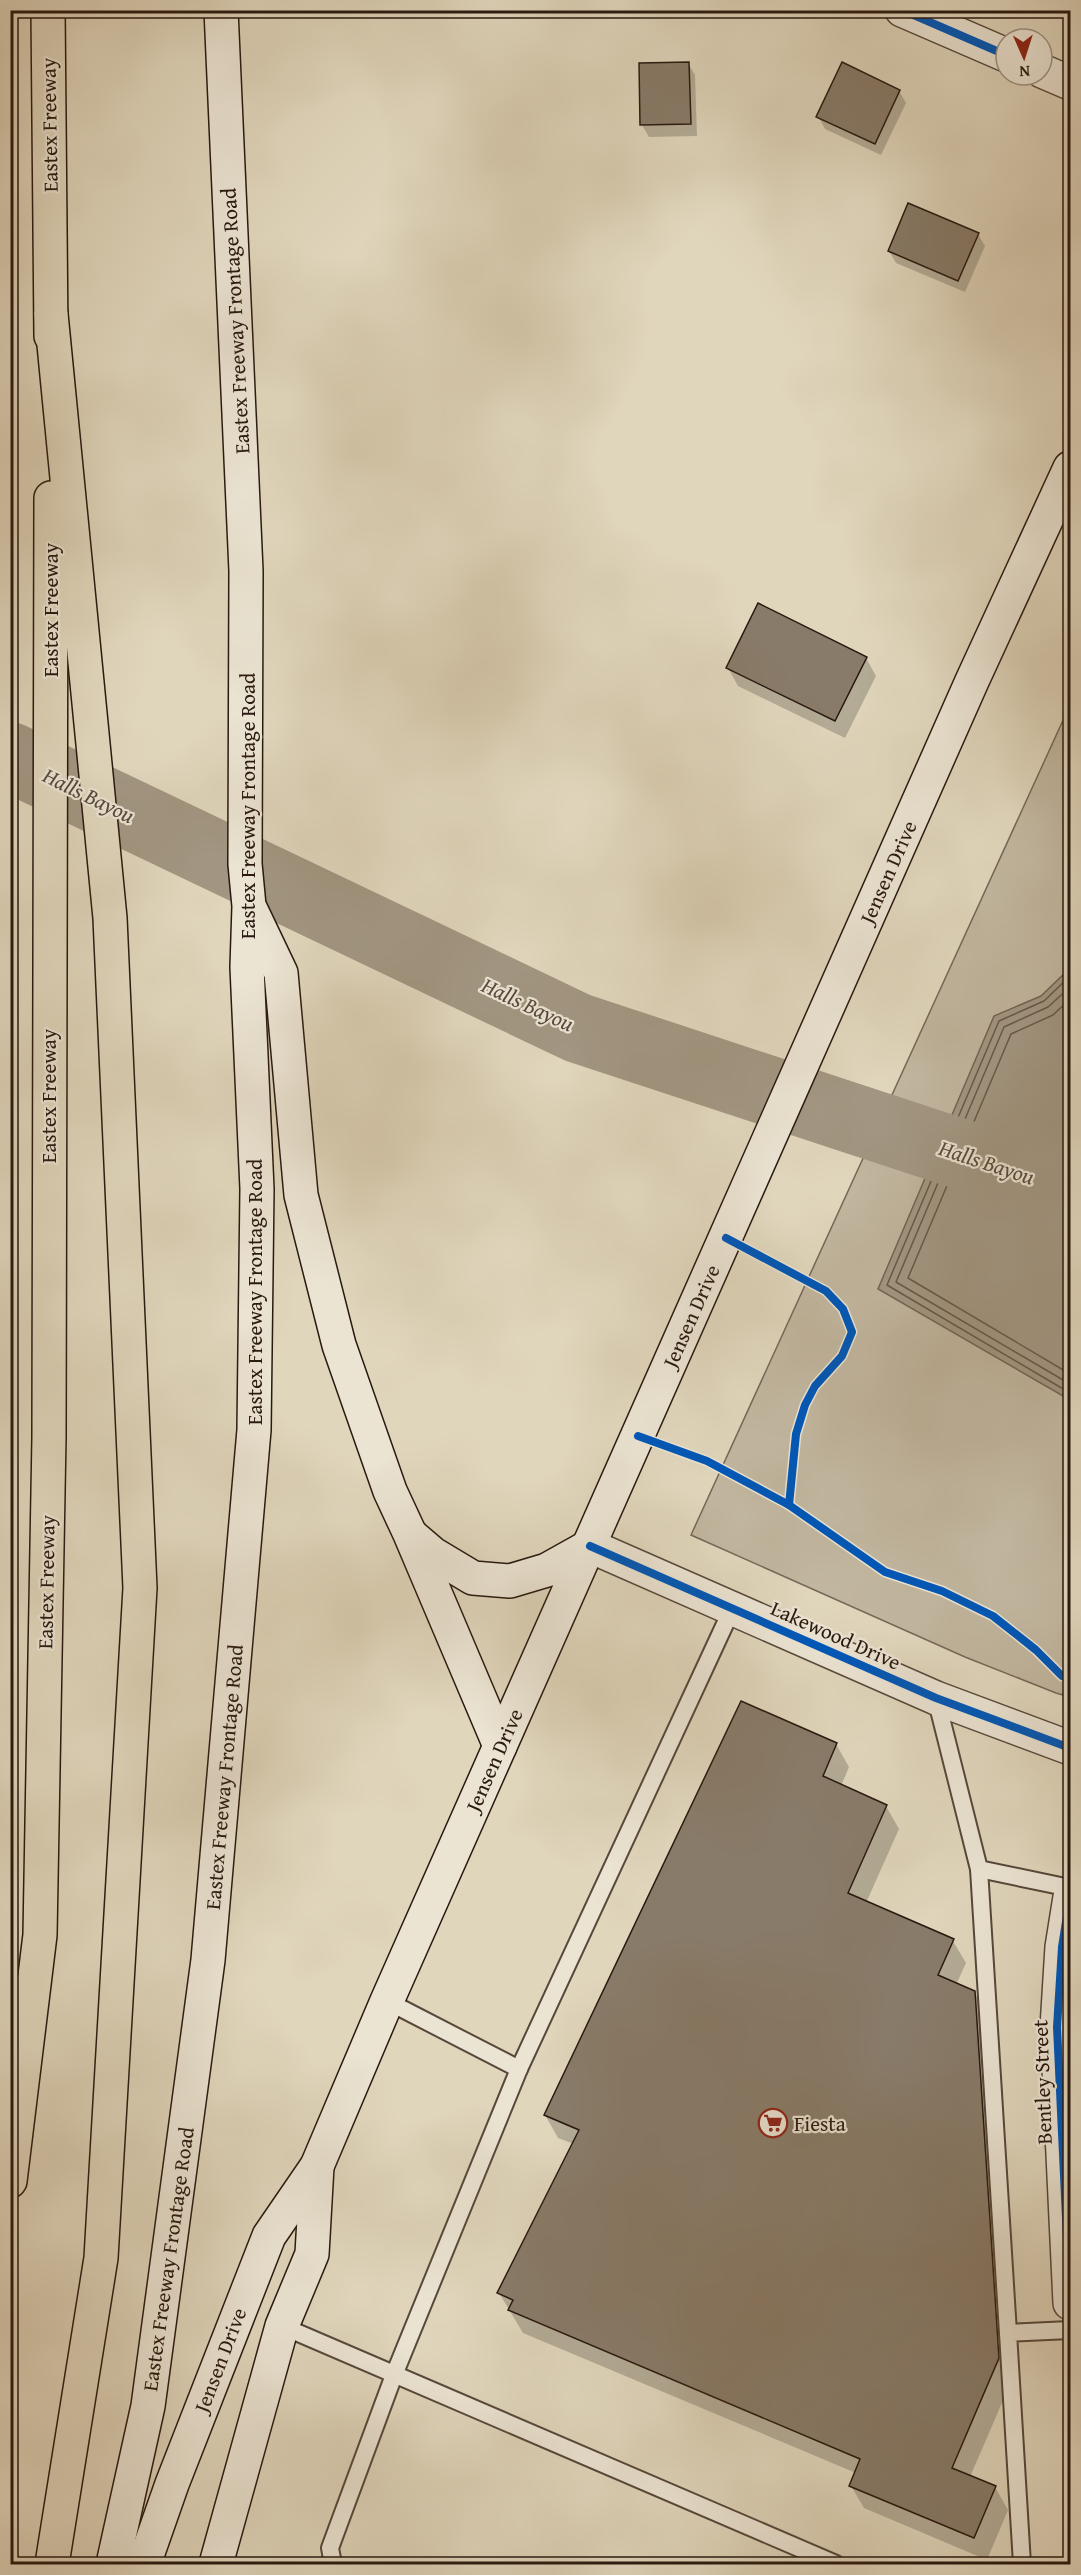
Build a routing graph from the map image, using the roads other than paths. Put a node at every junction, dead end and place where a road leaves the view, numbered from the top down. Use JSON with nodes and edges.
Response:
{"nodes":[{"id":1,"x":48,"y":10,"type":"edge"},
{"id":2,"x":221,"y":10,"type":"edge"},
{"id":3,"x":902,"y":10,"type":"edge"},
{"id":4,"x":994,"y":51,"type":"edge"},
{"id":5,"x":1054,"y":76,"type":"edge"},
{"id":6,"x":1071,"y":83,"type":"edge"},
{"id":7,"x":51,"y":314,"type":"junction"},
{"id":8,"x":1071,"y":468,"type":"edge"},
{"id":9,"x":249,"y":906,"type":"junction"},
{"id":10,"x":410,"y":1534,"type":"junction"},
{"id":11,"x":590,"y":1546,"type":"junction"},
{"id":12,"x":732,"y":1609,"type":"junction"},
{"id":13,"x":936,"y":1698,"type":"junction"},
{"id":14,"x":500,"y":1746,"type":"junction"},
{"id":15,"x":1071,"y":1748,"type":"edge"},
{"id":16,"x":979,"y":1869,"type":"junction"},
{"id":17,"x":1071,"y":1888,"type":"edge"},
{"id":18,"x":1071,"y":1897,"type":"edge"},
{"id":19,"x":387,"y":2001,"type":"junction"},
{"id":20,"x":519,"y":2070,"type":"junction"},
{"id":21,"x":317,"y":2166,"type":"junction"},
{"id":22,"x":10,"y":2181,"type":"edge"},
{"id":23,"x":1071,"y":2303,"type":"edge"},
{"id":24,"x":282,"y":2325,"type":"junction"},
{"id":25,"x":1071,"y":2330,"type":"edge"},
{"id":26,"x":1008,"y":2333,"type":"junction"},
{"id":27,"x":394,"y":2375,"type":"junction"},
{"id":28,"x":52,"y":2565,"type":"edge"},
{"id":29,"x":113,"y":2565,"type":"edge"},
{"id":30,"x":144,"y":2565,"type":"edge"},
{"id":31,"x":216,"y":2565,"type":"edge"},
{"id":32,"x":333,"y":2565,"type":"edge"},
{"id":33,"x":836,"y":2565,"type":"edge"},
{"id":34,"x":1022,"y":2565,"type":"edge"}],
"edges":[{"from":1,"to":7,"type":"highway","name":"Eastex Freeway"},
{"from":2,"to":9,"type":"main road","name":"Eastex Freeway Frontage Road"},
{"from":3,"to":4,"type":"main road"},
{"from":5,"to":6,"type":"main road"},
{"from":7,"to":22,"type":"highway","name":"Eastex Freeway"},
{"from":7,"to":28,"type":"highway"},
{"from":8,"to":11,"type":"main road","name":"Jensen Drive"},
{"from":9,"to":10,"type":"main road"},
{"from":9,"to":29,"type":"main road","name":"Eastex Freeway Frontage Road"},
{"from":10,"to":11,"type":"main road"},
{"from":10,"to":14,"type":"main road"},
{"from":11,"to":12,"type":"main road","name":"Lakewood Drive"},
{"from":11,"to":14,"type":"main road","name":"Jensen Drive"},
{"from":12,"to":13,"type":"main road","name":"Lakewood Drive"},
{"from":12,"to":20,"type":"lane"},
{"from":13,"to":15,"type":"main road","name":"Lakewood Drive"},
{"from":13,"to":16,"type":"lane"},
{"from":14,"to":19,"type":"main road","name":"Jensen Drive"},
{"from":16,"to":17,"type":"lane"},
{"from":16,"to":26,"type":"lane"},
{"from":18,"to":23,"type":"main road","name":"Bentley Street"},
{"from":19,"to":20,"type":"lane"},
{"from":19,"to":21,"type":"main road","name":"Jensen Drive"},
{"from":20,"to":27,"type":"lane"},
{"from":21,"to":24,"type":"main road","name":"Jensen Drive"},
{"from":21,"to":30,"type":"main road","name":"Jensen Drive"},
{"from":24,"to":27,"type":"lane"},
{"from":24,"to":31,"type":"main road","name":"Jensen Drive"},
{"from":25,"to":26,"type":"lane"},
{"from":26,"to":34,"type":"lane"},
{"from":27,"to":32,"type":"lane"},
{"from":27,"to":33,"type":"lane"}]}
